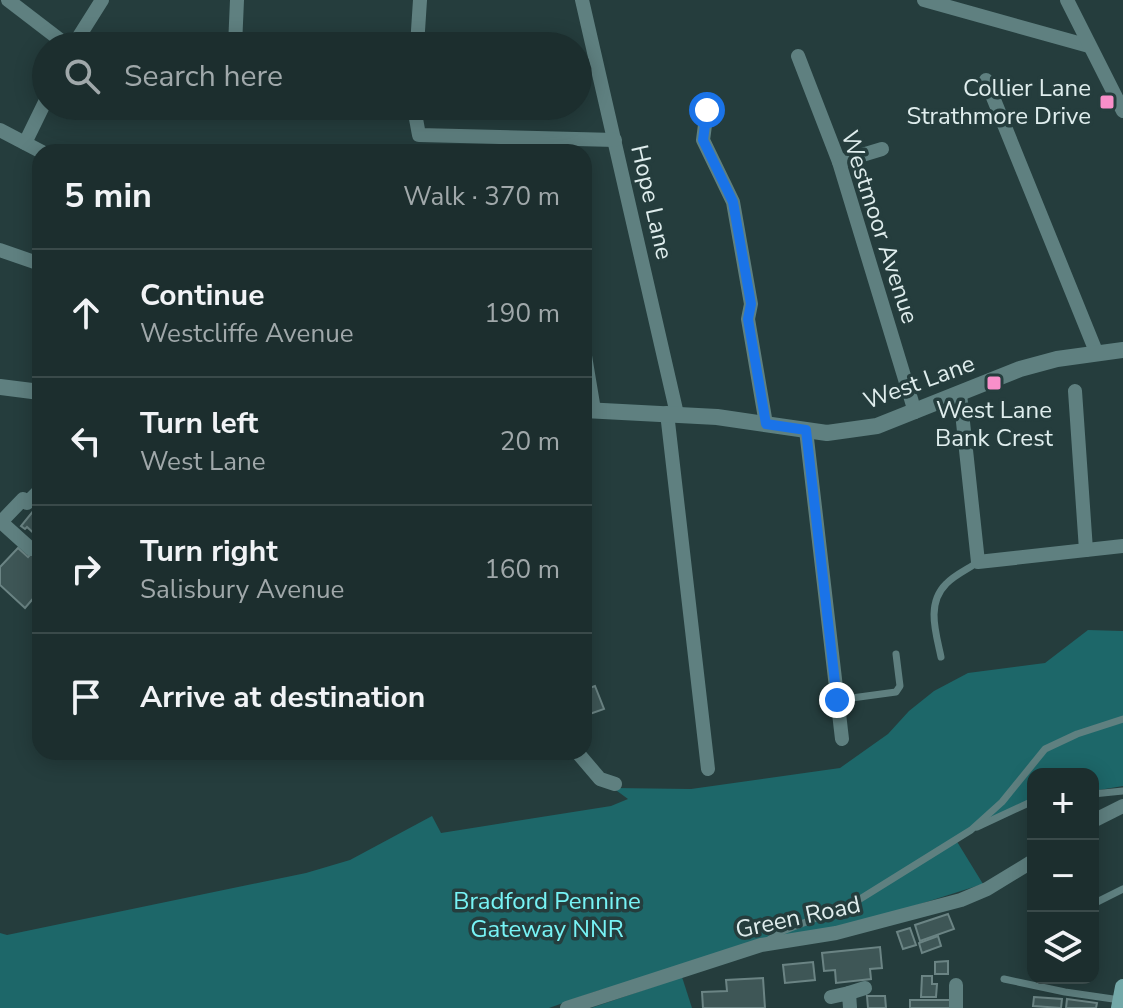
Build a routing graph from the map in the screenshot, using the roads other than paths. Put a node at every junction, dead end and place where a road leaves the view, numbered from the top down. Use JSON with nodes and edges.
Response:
{"nodes":[{"id":1,"x":8,"y":0,"type":"edge"},
{"id":2,"x":102,"y":0,"type":"edge"},
{"id":3,"x":237,"y":0,"type":"edge"},
{"id":4,"x":420,"y":0,"type":"edge"},
{"id":5,"x":582,"y":0,"type":"edge"},
{"id":6,"x":924,"y":0,"type":"edge"},
{"id":7,"x":1067,"y":0,"type":"edge"},
{"id":8,"x":52,"y":32,"type":"edge"},
{"id":9,"x":80,"y":32,"type":"edge"},
{"id":10,"x":236,"y":32,"type":"edge"},
{"id":11,"x":418,"y":32,"type":"edge"},
{"id":12,"x":590,"y":32,"type":"edge"},
{"id":13,"x":592,"y":42,"type":"edge"},
{"id":14,"x":1089,"y":46,"type":"junction"},
{"id":15,"x":798,"y":56,"type":"dead end"},
{"id":16,"x":986,"y":80,"type":"dead end"},
{"id":17,"x":707,"y":110,"type":"dead end"},
{"id":18,"x":1123,"y":111,"type":"edge"},
{"id":19,"x":36,"y":120,"type":"edge"},
{"id":20,"x":416,"y":120,"type":"edge"},
{"id":21,"x":1,"y":133,"type":"edge"},
{"id":22,"x":419,"y":135,"type":"junction"},
{"id":23,"x":615,"y":140,"type":"junction"},
{"id":24,"x":25,"y":143,"type":"junction"},
{"id":25,"x":418,"y":144,"type":"edge"},
{"id":26,"x":32,"y":147,"type":"edge"},
{"id":27,"x":882,"y":149,"type":"dead end"},
{"id":28,"x":839,"y":162,"type":"junction"},
{"id":29,"x":0,"y":250,"type":"edge"},
{"id":30,"x":32,"y":261,"type":"edge"},
{"id":31,"x":1123,"y":350,"type":"edge"},
{"id":32,"x":1097,"y":354,"type":"junction"},
{"id":33,"x":0,"y":387,"type":"edge"},
{"id":34,"x":32,"y":391,"type":"edge"},
{"id":35,"x":1075,"y":391,"type":"dead end"},
{"id":36,"x":960,"y":394,"type":"junction"},
{"id":37,"x":592,"y":410,"type":"edge"},
{"id":38,"x":915,"y":412,"type":"junction"},
{"id":39,"x":672,"y":413,"type":"junction"},
{"id":40,"x":766,"y":424,"type":"junction"},
{"id":41,"x":806,"y":430,"type":"junction"},
{"id":42,"x":32,"y":498,"type":"edge"},
{"id":43,"x":1123,"y":546,"type":"edge"},
{"id":44,"x":31,"y":549,"type":"dead end"},
{"id":45,"x":1086,"y":550,"type":"junction"},
{"id":46,"x":978,"y":562,"type":"junction"},
{"id":47,"x":896,"y":654,"type":"dead end"},
{"id":48,"x":941,"y":657,"type":"dead end"},
{"id":49,"x":837,"y":700,"type":"junction"},
{"id":50,"x":1123,"y":719,"type":"edge"},
{"id":51,"x":842,"y":739,"type":"dead end"},
{"id":52,"x":584,"y":760,"type":"edge"},
{"id":53,"x":708,"y":769,"type":"dead end"},
{"id":54,"x":615,"y":784,"type":"dead end"},
{"id":55,"x":1123,"y":791,"type":"edge"},
{"id":56,"x":1099,"y":793,"type":"edge"},
{"id":57,"x":1027,"y":804,"type":"edge"},
{"id":58,"x":1123,"y":806,"type":"edge"},
{"id":59,"x":1099,"y":818,"type":"edge"},
{"id":60,"x":971,"y":830,"type":"junction"},
{"id":61,"x":1027,"y":865,"type":"edge"},
{"id":62,"x":1123,"y":889,"type":"edge"},
{"id":63,"x":1099,"y":901,"type":"edge"},
{"id":64,"x":761,"y":945,"type":"junction"},
{"id":65,"x":1004,"y":979,"type":"dead end"},
{"id":66,"x":956,"y":985,"type":"dead end"},
{"id":67,"x":865,"y":988,"type":"dead end"},
{"id":68,"x":831,"y":997,"type":"dead end"},
{"id":69,"x":1121,"y":998,"type":"edge"},
{"id":70,"x":850,"y":1001,"type":"edge"},
{"id":71,"x":567,"y":1008,"type":"edge"},
{"id":72,"x":956,"y":1008,"type":"edge"}],
"edges":[{"from":1,"to":8,"type":"street"},
{"from":2,"to":9,"type":"street"},
{"from":3,"to":10,"type":"street"},
{"from":4,"to":11,"type":"street"},
{"from":5,"to":12,"type":"street","name":"Hope Lane"},
{"from":6,"to":14,"type":"street"},
{"from":7,"to":14,"type":"street"},
{"from":13,"to":23,"type":"street","name":"Hope Lane"},
{"from":14,"to":18,"type":"street"},
{"from":15,"to":28,"type":"street","name":"Westmoor Avenue"},
{"from":16,"to":32,"type":"street"},
{"from":17,"to":40,"type":"street"},
{"from":19,"to":24,"type":"street"},
{"from":20,"to":22,"type":"street"},
{"from":21,"to":24,"type":"street"},
{"from":22,"to":23,"type":"street"},
{"from":22,"to":25,"type":"street"},
{"from":23,"to":39,"type":"street","name":"Hope Lane"},
{"from":24,"to":26,"type":"street"},
{"from":27,"to":28,"type":"street"},
{"from":28,"to":38,"type":"street","name":"Westmoor Avenue"},
{"from":29,"to":30,"type":"street"},
{"from":31,"to":32,"type":"street","name":"West Lane"},
{"from":32,"to":36,"type":"street","name":"West Lane"},
{"from":33,"to":34,"type":"street"},
{"from":35,"to":45,"type":"street"},
{"from":36,"to":38,"type":"street","name":"West Lane"},
{"from":36,"to":46,"type":"street"},
{"from":37,"to":39,"type":"street","name":"West Lane"},
{"from":38,"to":41,"type":"street","name":"West Lane"},
{"from":39,"to":40,"type":"street","name":"West Lane"},
{"from":39,"to":53,"type":"street","name":"Hope Lane"},
{"from":40,"to":41,"type":"street","name":"West Lane"},
{"from":41,"to":49,"type":"street"},
{"from":42,"to":44,"type":"street"},
{"from":43,"to":45,"type":"street"},
{"from":45,"to":46,"type":"street"},
{"from":46,"to":48,"type":"lane"},
{"from":47,"to":49,"type":"lane"},
{"from":49,"to":51,"type":"street"},
{"from":50,"to":60,"type":"lane"},
{"from":52,"to":54,"type":"street"},
{"from":55,"to":56,"type":"lane"},
{"from":57,"to":60,"type":"lane"},
{"from":58,"to":59,"type":"street"},
{"from":60,"to":64,"type":"lane"},
{"from":61,"to":64,"type":"street","name":"Green Road"},
{"from":62,"to":63,"type":"lane"},
{"from":64,"to":71,"type":"street","name":"Green Road"},
{"from":65,"to":69,"type":"lane"},
{"from":66,"to":72,"type":"street"},
{"from":67,"to":70,"type":"street"},
{"from":68,"to":70,"type":"street"}]}
